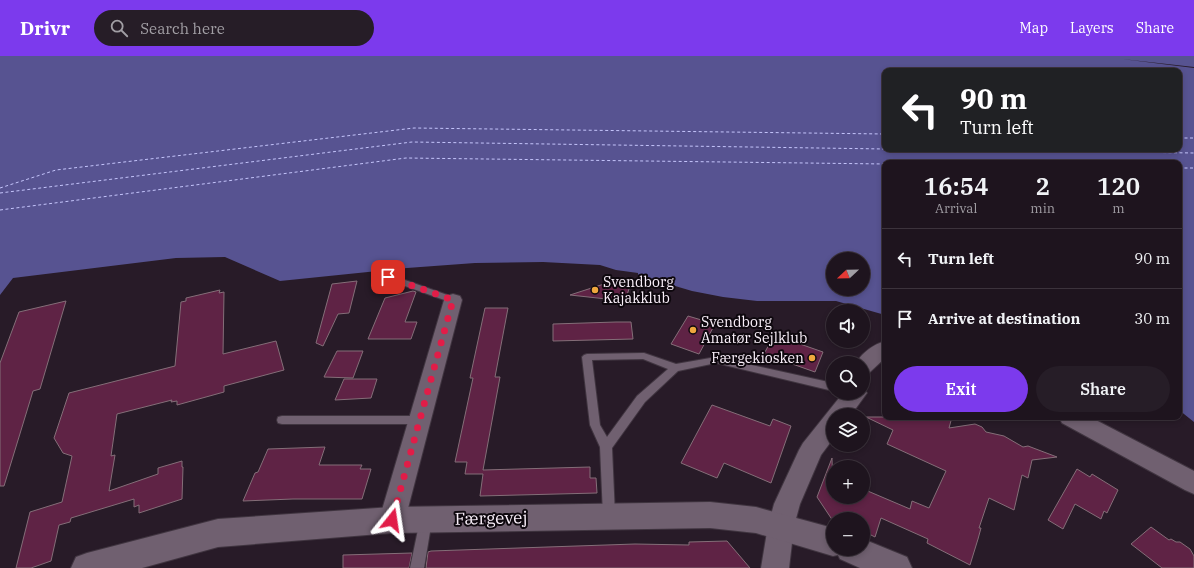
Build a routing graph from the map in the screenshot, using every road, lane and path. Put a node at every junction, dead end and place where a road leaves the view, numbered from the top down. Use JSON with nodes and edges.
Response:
{"nodes":[{"id":1,"x":388,"y":277,"type":"dead end"},
{"id":2,"x":453,"y":300,"type":"joint"},
{"id":3,"x":882,"y":350,"type":"edge"},
{"id":4,"x":870,"y":359,"type":"edge"},
{"id":5,"x":675,"y":368,"type":"junction"},
{"id":6,"x":826,"y":385,"type":"edge"},
{"id":7,"x":850,"y":400,"type":"edge"},
{"id":8,"x":844,"y":408,"type":"edge"},
{"id":9,"x":282,"y":420,"type":"dead end"},
{"id":10,"x":420,"y":420,"type":"junction"},
{"id":11,"x":1076,"y":420,"type":"edge"},
{"id":12,"x":826,"y":431,"type":"edge"},
{"id":13,"x":606,"y":447,"type":"junction"},
{"id":14,"x":1194,"y":483,"type":"edge"},
{"id":15,"x":609,"y":516,"type":"junction"},
{"id":16,"x":426,"y":519,"type":"junction"},
{"id":17,"x":392,"y":520,"type":"junction"},
{"id":18,"x":781,"y":526,"type":"junction"},
{"id":19,"x":826,"y":540,"type":"edge"},
{"id":20,"x":868,"y":556,"type":"edge"},
{"id":21,"x":87,"y":568,"type":"edge"},
{"id":22,"x":417,"y":568,"type":"edge"},
{"id":23,"x":775,"y":568,"type":"edge"},
{"id":24,"x":896,"y":568,"type":"edge"}],
"edges":[{"from":1,"to":2,"type":"lane"},
{"from":2,"to":10,"type":"street"},
{"from":3,"to":4,"type":"street"},
{"from":5,"to":6,"type":"lane"},
{"from":5,"to":13,"type":"lane"},
{"from":5,"to":13,"type":"lane"},
{"from":7,"to":8,"type":"street"},
{"from":9,"to":10,"type":"lane"},
{"from":10,"to":17,"type":"street"},
{"from":11,"to":14,"type":"street"},
{"from":12,"to":18,"type":"street"},
{"from":13,"to":15,"type":"lane"},
{"from":15,"to":16,"type":"street","name":"Færgevej"},
{"from":15,"to":18,"type":"street","name":"Færgevej"},
{"from":16,"to":17,"type":"street","name":"Færgevej"},
{"from":16,"to":22,"type":"lane"},
{"from":17,"to":21,"type":"street","name":"Færgevej"},
{"from":18,"to":19,"type":"street","name":"Færgevej"},
{"from":18,"to":23,"type":"street"},
{"from":20,"to":24,"type":"street"}]}
